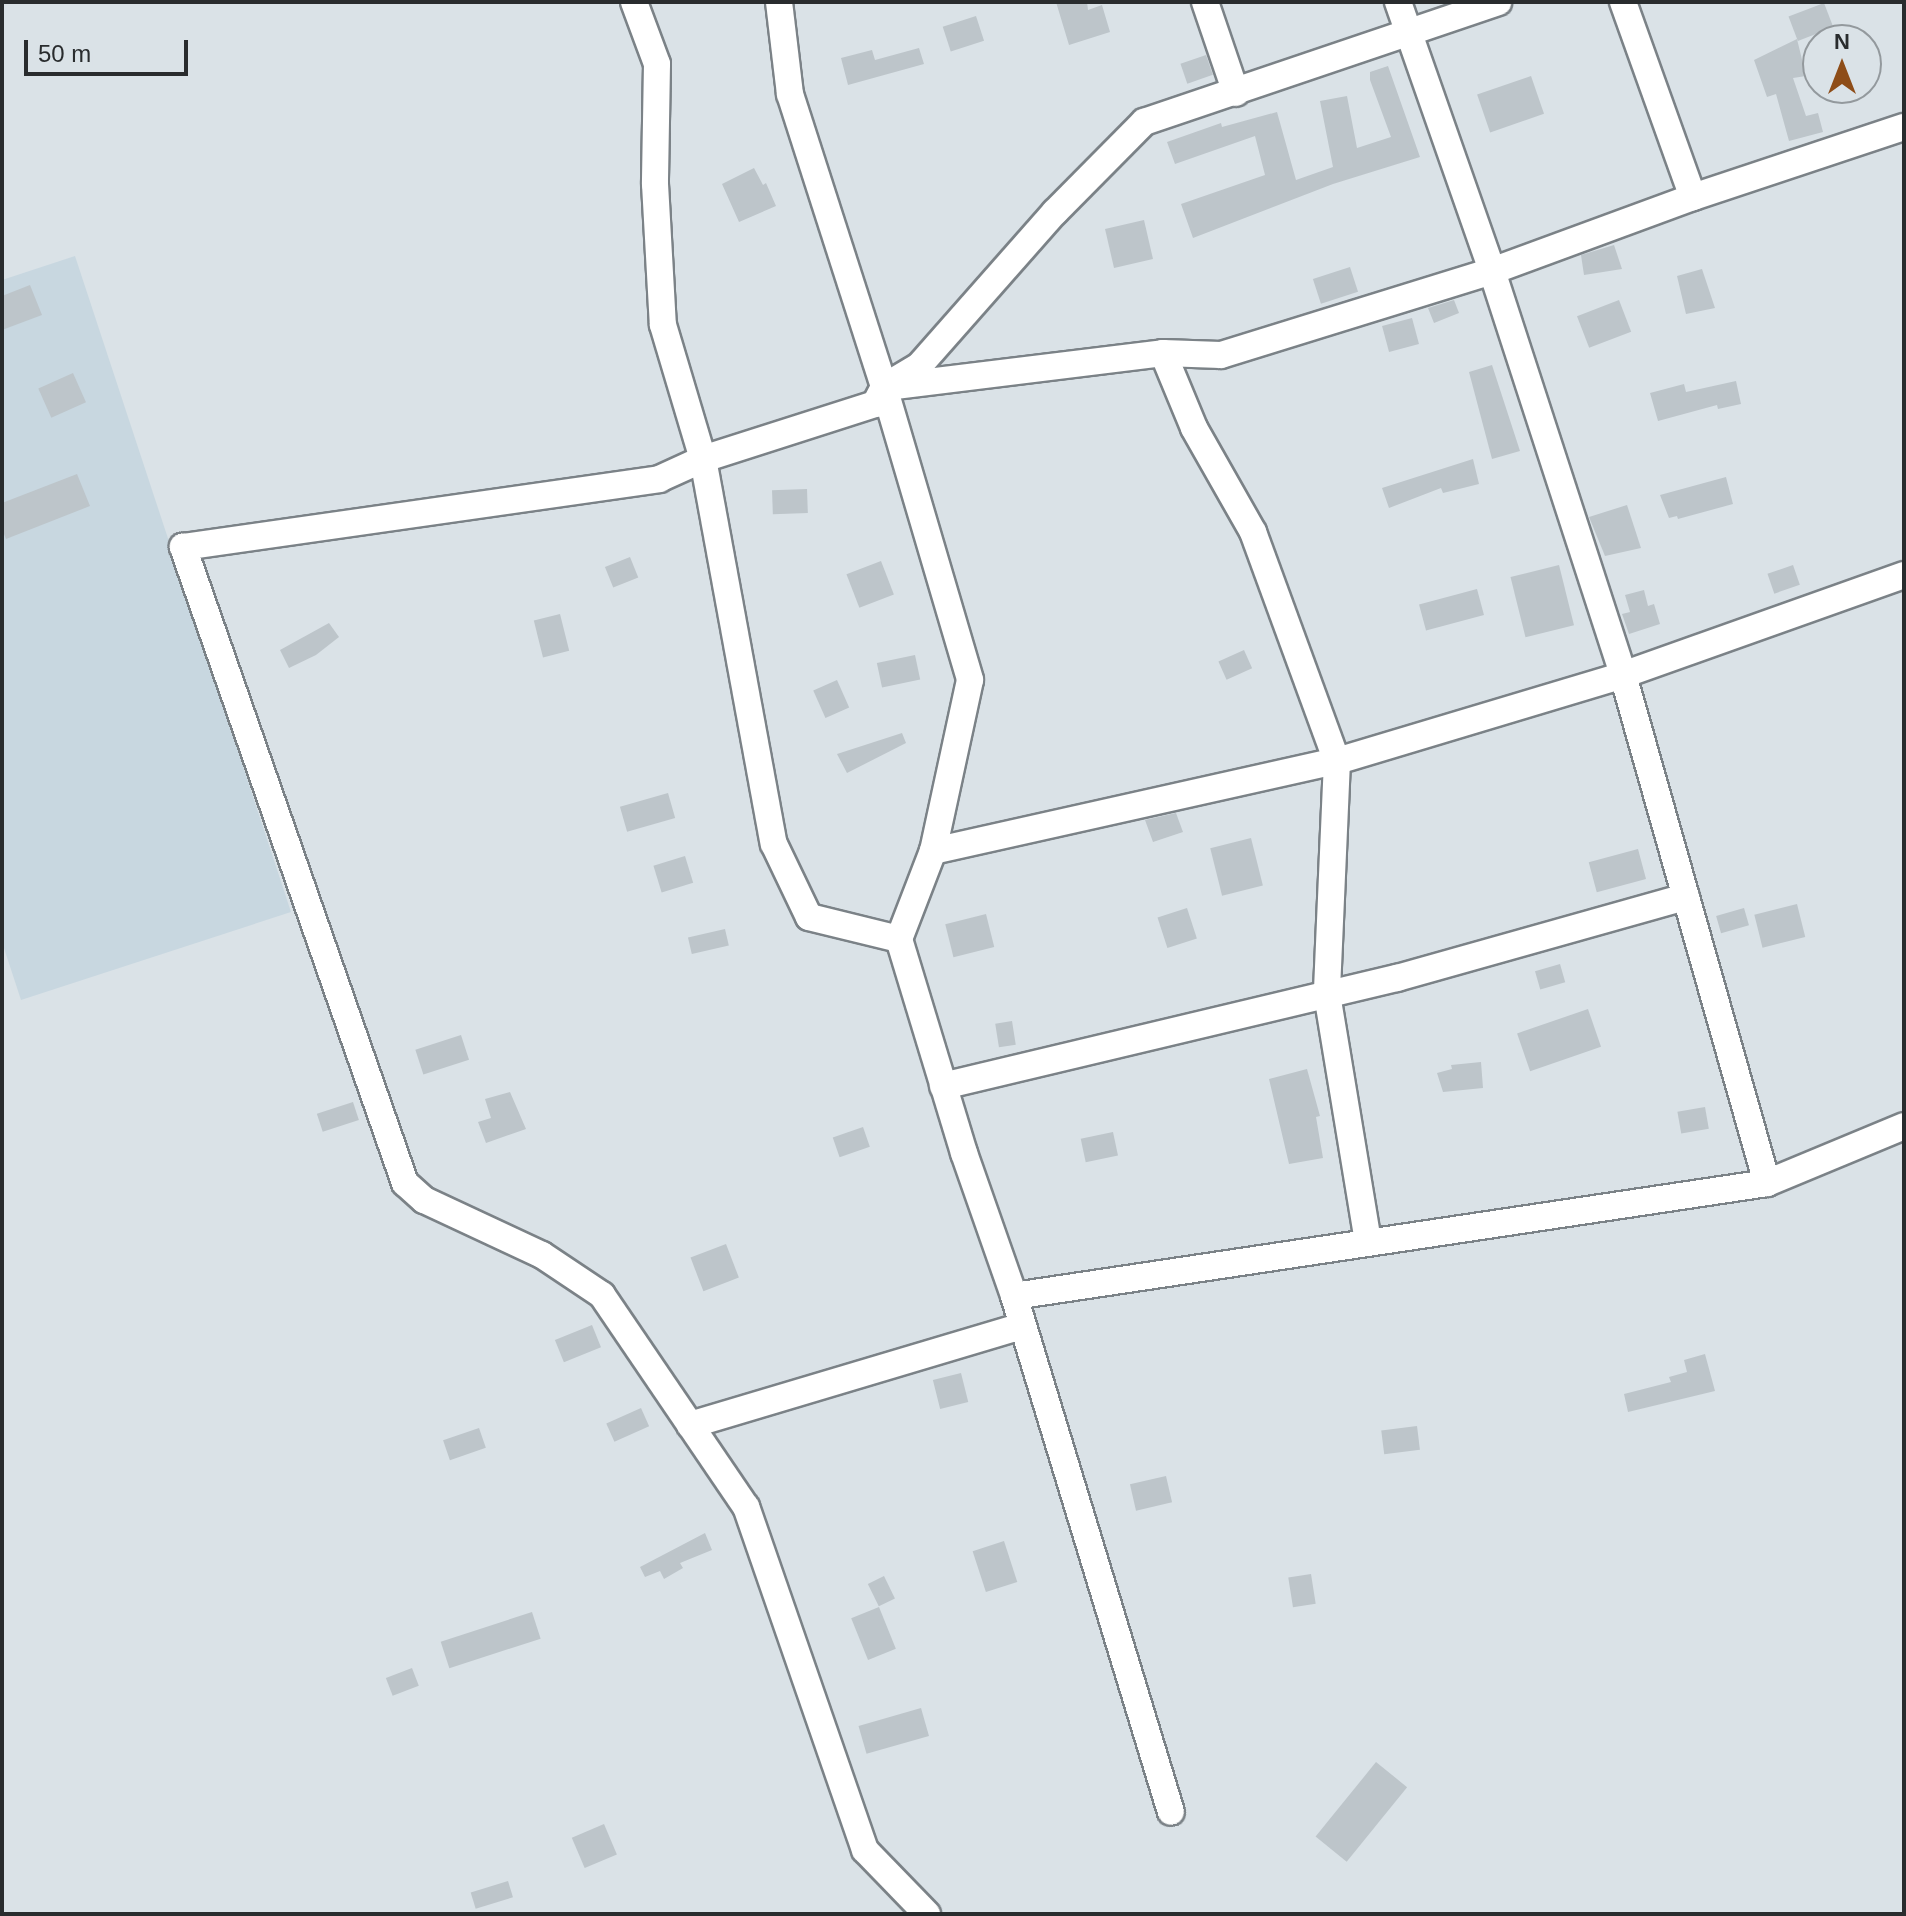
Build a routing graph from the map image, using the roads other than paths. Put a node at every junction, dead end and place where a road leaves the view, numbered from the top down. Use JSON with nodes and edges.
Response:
{"nodes":[{"id":1,"x":634,"y":2,"type":"edge"},
{"id":2,"x":779,"y":2,"type":"edge"},
{"id":3,"x":1205,"y":2,"type":"edge"},
{"id":4,"x":1398,"y":2,"type":"edge"},
{"id":5,"x":1498,"y":2,"type":"edge"},
{"id":6,"x":1623,"y":2,"type":"edge"},
{"id":7,"x":1409,"y":33,"type":"junction"},
{"id":8,"x":1236,"y":93,"type":"junction"},
{"id":9,"x":1904,"y":127,"type":"edge"},
{"id":10,"x":1693,"y":197,"type":"junction"},
{"id":11,"x":1492,"y":271,"type":"junction"},
{"id":12,"x":1163,"y":353,"type":"junction"},
{"id":13,"x":884,"y":387,"type":"junction"},
{"id":14,"x":703,"y":459,"type":"junction"},
{"id":15,"x":1904,"y":575,"type":"edge"},
{"id":16,"x":1623,"y":675,"type":"junction"},
{"id":17,"x":1337,"y":761,"type":"junction"},
{"id":18,"x":933,"y":851,"type":"junction"},
{"id":19,"x":1686,"y":897,"type":"junction"},
{"id":20,"x":899,"y":939,"type":"junction"},
{"id":21,"x":1327,"y":994,"type":"junction"},
{"id":22,"x":944,"y":1086,"type":"junction"},
{"id":23,"x":1904,"y":1126,"type":"edge"},
{"id":24,"x":1767,"y":1183,"type":"junction"},
{"id":25,"x":1368,"y":1243,"type":"junction"},
{"id":26,"x":1014,"y":1296,"type":"junction"},
{"id":27,"x":1023,"y":1326,"type":"junction"},
{"id":28,"x":690,"y":1425,"type":"junction"},
{"id":29,"x":1171,"y":1812,"type":"dead end"},
{"id":30,"x":927,"y":1914,"type":"edge"}],
"edges":[{"from":1,"to":14,"type":"street"},
{"from":2,"to":13,"type":"street"},
{"from":3,"to":8,"type":"street"},
{"from":4,"to":7,"type":"street"},
{"from":5,"to":7,"type":"street"},
{"from":6,"to":10,"type":"street"},
{"from":7,"to":8,"type":"street"},
{"from":7,"to":11,"type":"street"},
{"from":8,"to":13,"type":"street"},
{"from":9,"to":10,"type":"street"},
{"from":10,"to":11,"type":"street"},
{"from":11,"to":12,"type":"street"},
{"from":11,"to":16,"type":"street"},
{"from":12,"to":13,"type":"street"},
{"from":12,"to":17,"type":"street"},
{"from":13,"to":14,"type":"street"},
{"from":13,"to":18,"type":"street"},
{"from":14,"to":20,"type":"street"},
{"from":14,"to":28,"type":"street"},
{"from":15,"to":16,"type":"street"},
{"from":16,"to":17,"type":"street"},
{"from":16,"to":19,"type":"street"},
{"from":17,"to":18,"type":"street"},
{"from":17,"to":21,"type":"street"},
{"from":18,"to":20,"type":"street"},
{"from":19,"to":21,"type":"street"},
{"from":19,"to":24,"type":"street"},
{"from":20,"to":22,"type":"street"},
{"from":21,"to":22,"type":"street"},
{"from":21,"to":25,"type":"street"},
{"from":22,"to":26,"type":"street"},
{"from":23,"to":24,"type":"street"},
{"from":24,"to":25,"type":"street"},
{"from":25,"to":26,"type":"street"},
{"from":26,"to":27,"type":"street"},
{"from":27,"to":28,"type":"street"},
{"from":27,"to":29,"type":"street"},
{"from":28,"to":30,"type":"street"}]}
